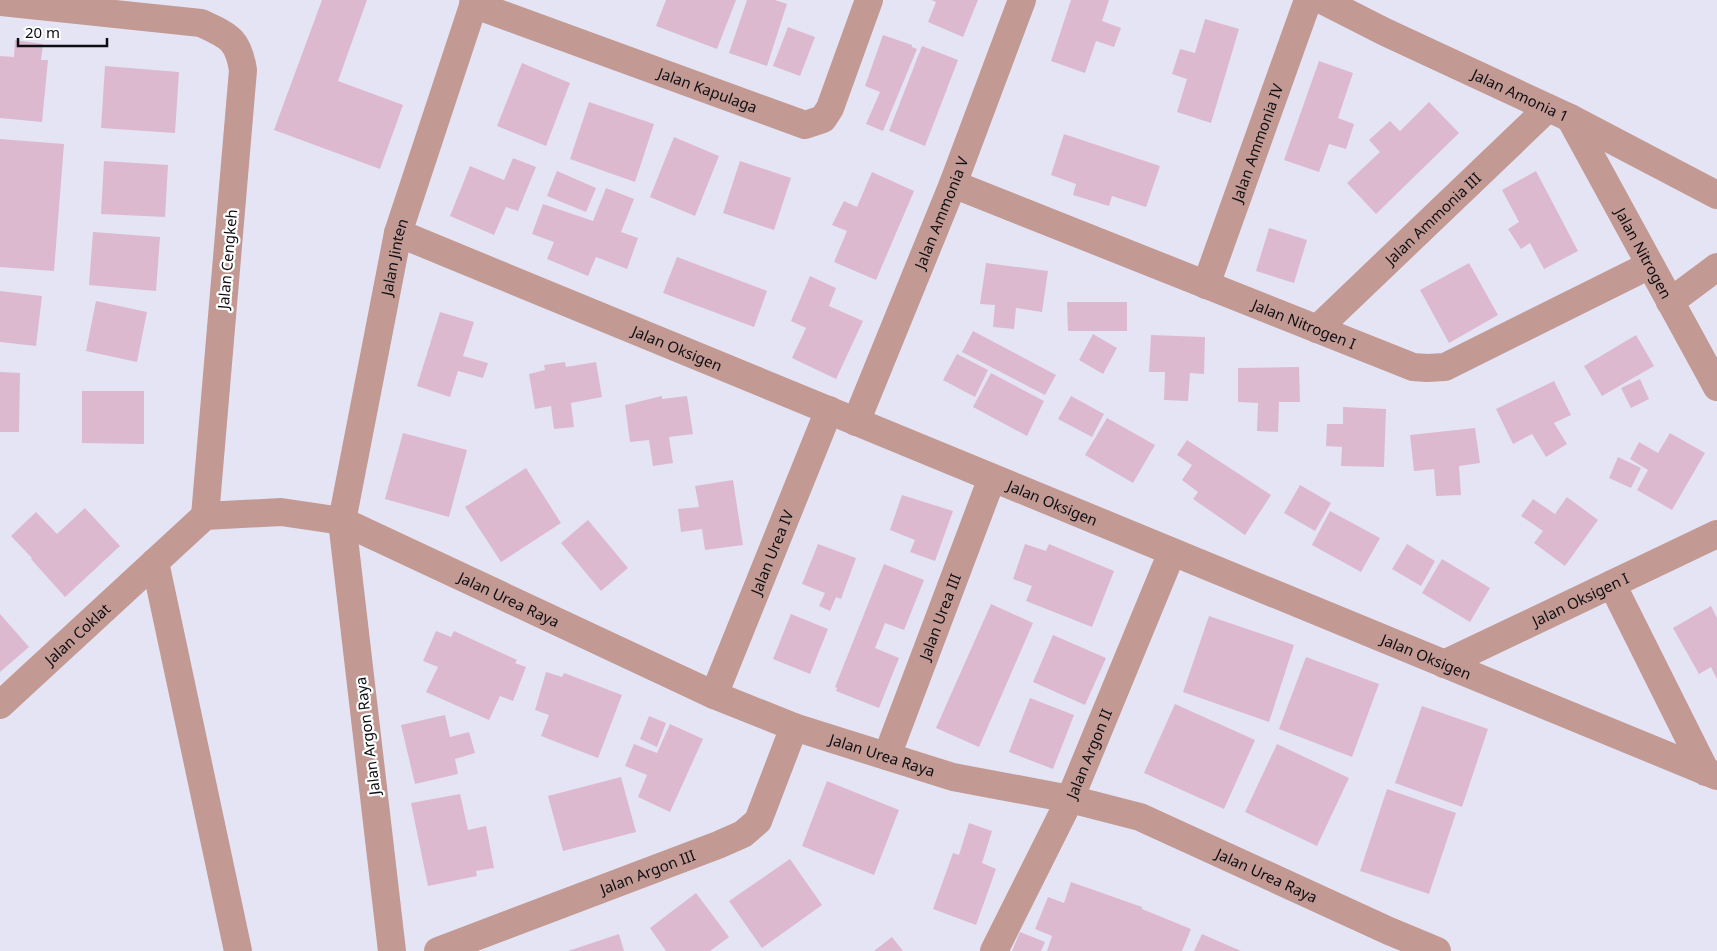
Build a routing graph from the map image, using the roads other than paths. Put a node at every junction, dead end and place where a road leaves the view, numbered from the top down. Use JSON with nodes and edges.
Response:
{"nodes":[{"id":1,"x":869,"y":0,"type":"edge"},
{"id":2,"x":1022,"y":0,"type":"edge"},
{"id":3,"x":1308,"y":0,"type":"edge"},
{"id":4,"x":1322,"y":0,"type":"edge"},
{"id":5,"x":0,"y":2,"type":"edge"},
{"id":6,"x":474,"y":2,"type":"edge"},
{"id":7,"x":1559,"y":113,"type":"junction"},
{"id":8,"x":953,"y":184,"type":"junction"},
{"id":9,"x":1717,"y":196,"type":"edge"},
{"id":10,"x":398,"y":233,"type":"junction"},
{"id":11,"x":1650,"y":265,"type":"junction"},
{"id":12,"x":1717,"y":267,"type":"edge"},
{"id":13,"x":1206,"y":285,"type":"junction"},
{"id":14,"x":1670,"y":302,"type":"junction"},
{"id":15,"x":1317,"y":329,"type":"junction"},
{"id":16,"x":1717,"y":387,"type":"edge"},
{"id":17,"x":829,"y":410,"type":"junction"},
{"id":18,"x":856,"y":422,"type":"junction"},
{"id":19,"x":992,"y":478,"type":"junction"},
{"id":20,"x":205,"y":516,"type":"junction"},
{"id":21,"x":342,"y":521,"type":"junction"},
{"id":22,"x":1717,"y":534,"type":"edge"},
{"id":23,"x":1172,"y":552,"type":"junction"},
{"id":24,"x":155,"y":562,"type":"junction"},
{"id":25,"x":1612,"y":584,"type":"junction"},
{"id":26,"x":1444,"y":664,"type":"junction"},
{"id":27,"x":714,"y":695,"type":"junction"},
{"id":28,"x":0,"y":705,"type":"edge"},
{"id":29,"x":794,"y":727,"type":"junction"},
{"id":30,"x":887,"y":756,"type":"junction"},
{"id":31,"x":1712,"y":774,"type":"edge"},
{"id":32,"x":1070,"y":799,"type":"junction"},
{"id":33,"x":1385,"y":941,"type":"edge"},
{"id":34,"x":238,"y":951,"type":"edge"},
{"id":35,"x":392,"y":951,"type":"edge"},
{"id":36,"x":438,"y":951,"type":"edge"},
{"id":37,"x":994,"y":951,"type":"edge"},
{"id":38,"x":1437,"y":951,"type":"edge"}],
"edges":[{"from":1,"to":6,"type":"street","name":"Jalan Kapulaga"},
{"from":2,"to":8,"type":"street","name":"Jalan Ammonia V"},
{"from":3,"to":13,"type":"street","name":"Jalan Ammonia IV"},
{"from":4,"to":7,"type":"street","name":"Jalan Amonia 1"},
{"from":5,"to":20,"type":"street","name":"Jalan Cengkeh"},
{"from":6,"to":10,"type":"street","name":"Jalan Jinten"},
{"from":7,"to":9,"type":"street","name":"Jalan Amonia 1"},
{"from":7,"to":11,"type":"street","name":"Jalan Nitrogen"},
{"from":7,"to":15,"type":"street","name":"Jalan Ammonia III"},
{"from":8,"to":13,"type":"street","name":"Jalan Nitrogen I"},
{"from":8,"to":18,"type":"street","name":"Jalan Ammonia V"},
{"from":10,"to":17,"type":"street","name":"Jalan Oksigen"},
{"from":10,"to":21,"type":"street","name":"Jalan Jinten"},
{"from":11,"to":14,"type":"street","name":"Jalan Nitrogen"},
{"from":11,"to":15,"type":"street","name":"Jalan Nitrogen I"},
{"from":12,"to":14,"type":"street"},
{"from":13,"to":15,"type":"street","name":"Jalan Nitrogen I"},
{"from":14,"to":16,"type":"street","name":"Jalan Nitrogen"},
{"from":17,"to":18,"type":"street","name":"Jalan Oksigen"},
{"from":17,"to":27,"type":"street","name":"Jalan Urea IV"},
{"from":18,"to":19,"type":"street","name":"Jalan Oksigen"},
{"from":19,"to":23,"type":"street","name":"Jalan Oksigen"},
{"from":19,"to":30,"type":"street","name":"Jalan Urea III"},
{"from":20,"to":21,"type":"street","name":"Jalan Urea Raya"},
{"from":20,"to":24,"type":"street","name":"Jalan Coklat"},
{"from":21,"to":27,"type":"street","name":"Jalan Urea Raya"},
{"from":21,"to":35,"type":"street","name":"Jalan Argon Raya"},
{"from":22,"to":25,"type":"street","name":"Jalan Oksigen I"},
{"from":23,"to":26,"type":"street","name":"Jalan Oksigen"},
{"from":23,"to":32,"type":"street","name":"Jalan Argon II"},
{"from":24,"to":28,"type":"street","name":"Jalan Coklat"},
{"from":24,"to":34,"type":"street"},
{"from":25,"to":26,"type":"street","name":"Jalan Oksigen I"},
{"from":25,"to":31,"type":"street","name":"Jalan Oksigen"},
{"from":26,"to":31,"type":"street","name":"Jalan Oksigen"},
{"from":27,"to":29,"type":"street","name":"Jalan Urea Raya"},
{"from":29,"to":30,"type":"street","name":"Jalan Urea Raya"},
{"from":29,"to":36,"type":"street","name":"Jalan Argon III"},
{"from":30,"to":32,"type":"street","name":"Jalan Urea Raya"},
{"from":32,"to":33,"type":"street","name":"Jalan Urea Raya"},
{"from":32,"to":37,"type":"street","name":"Jalan Argon II"},
{"from":33,"to":38,"type":"street","name":"Jalan Urea Raya"}]}
